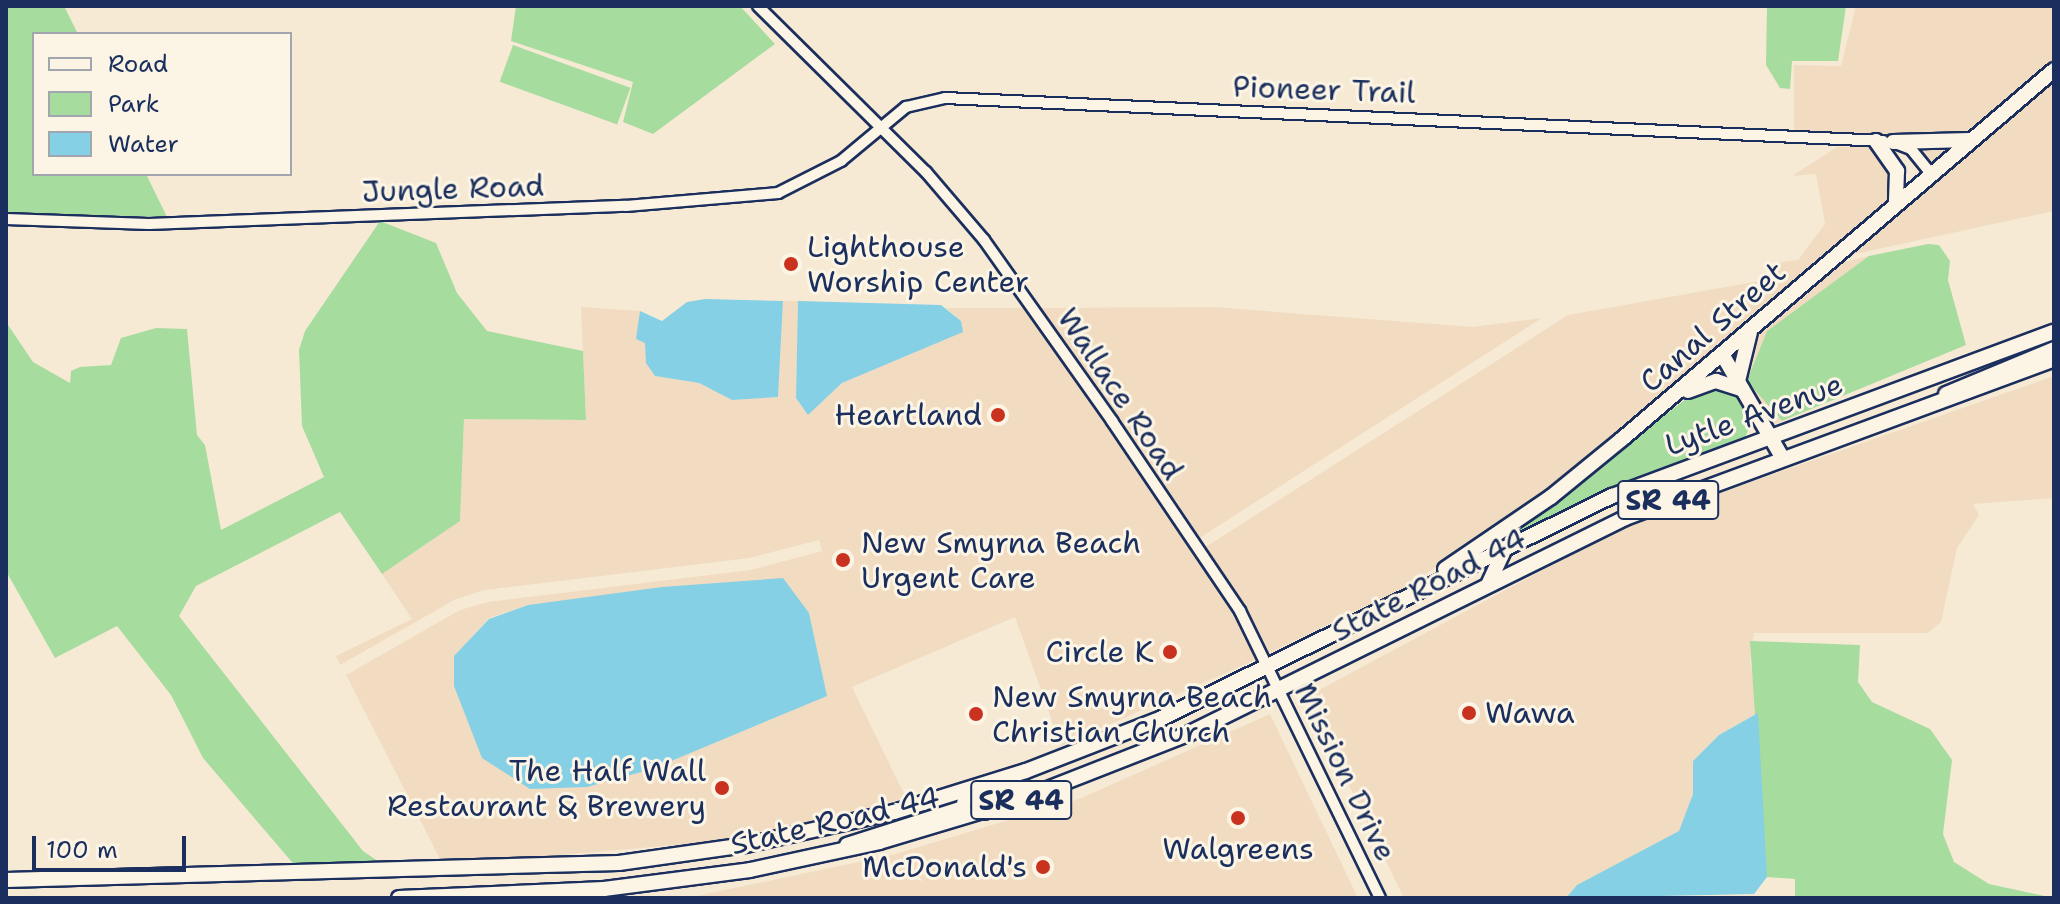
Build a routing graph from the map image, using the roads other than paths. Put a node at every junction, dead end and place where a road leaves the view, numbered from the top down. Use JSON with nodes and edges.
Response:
{"nodes":[{"id":1,"x":758,"y":6,"type":"edge"},
{"id":2,"x":2054,"y":70,"type":"edge"},
{"id":3,"x":880,"y":127,"type":"junction"},
{"id":4,"x":1970,"y":140,"type":"junction"},
{"id":5,"x":1876,"y":141,"type":"junction"},
{"id":6,"x":1893,"y":142,"type":"junction"},
{"id":7,"x":1931,"y":174,"type":"junction"},
{"id":8,"x":1896,"y":205,"type":"junction"},
{"id":9,"x":6,"y":219,"type":"edge"},
{"id":10,"x":1752,"y":328,"type":"junction"},
{"id":11,"x":2054,"y":332,"type":"edge"},
{"id":12,"x":2054,"y":349,"type":"edge"},
{"id":13,"x":1722,"y":354,"type":"junction"},
{"id":14,"x":2054,"y":359,"type":"edge"},
{"id":15,"x":1741,"y":386,"type":"junction"},
{"id":16,"x":1663,"y":404,"type":"junction"},
{"id":17,"x":1929,"y":405,"type":"junction"},
{"id":18,"x":1770,"y":436,"type":"junction"},
{"id":19,"x":1783,"y":459,"type":"junction"},
{"id":20,"x":1505,"y":547,"type":"junction"},
{"id":21,"x":1488,"y":585,"type":"junction"},
{"id":22,"x":1391,"y":604,"type":"junction"},
{"id":23,"x":1268,"y":667,"type":"junction"},
{"id":24,"x":1278,"y":690,"type":"junction"},
{"id":25,"x":1118,"y":736,"type":"junction"},
{"id":26,"x":967,"y":790,"type":"junction"},
{"id":27,"x":984,"y":812,"type":"junction"},
{"id":28,"x":833,"y":853,"type":"junction"},
{"id":29,"x":6,"y":880,"type":"edge"},
{"id":30,"x":399,"y":898,"type":"edge"},
{"id":31,"x":1380,"y":898,"type":"edge"}],
"edges":[{"from":1,"to":3,"type":"street"},
{"from":2,"to":4,"type":"main road","name":"Canal Street"},
{"from":3,"to":5,"type":"street","name":"Pioneer Trail"},
{"from":3,"to":9,"type":"street","name":"Jungle Road"},
{"from":3,"to":23,"type":"street","name":"Wallace Road"},
{"from":4,"to":6,"type":"main road"},
{"from":4,"to":7,"type":"main road","name":"Canal Street"},
{"from":5,"to":6,"type":"street","name":"Pioneer Trail"},
{"from":5,"to":8,"type":"main road"},
{"from":6,"to":7,"type":"street"},
{"from":7,"to":8,"type":"main road","name":"Canal Street"},
{"from":8,"to":10,"type":"main road","name":"Canal Street"},
{"from":10,"to":13,"type":"main road","name":"Canal Street"},
{"from":10,"to":15,"type":"main road"},
{"from":11,"to":18,"type":"main road","name":"Lytle Avenue","number":"SR 44"},
{"from":12,"to":17,"type":"main road"},
{"from":13,"to":15,"type":"main road"},
{"from":13,"to":16,"type":"main road","name":"Canal Street"},
{"from":14,"to":17,"type":"main road","name":"Lytle Avenue","number":"SR 44"},
{"from":15,"to":16,"type":"main road"},
{"from":15,"to":18,"type":"main road"},
{"from":16,"to":22,"type":"main road","name":"Canal Street"},
{"from":17,"to":19,"type":"main road","name":"Lytle Avenue","number":"SR 44"},
{"from":18,"to":19,"type":"main road"},
{"from":18,"to":20,"type":"main road","name":"Lytle Avenue","number":"SR 44"},
{"from":19,"to":21,"type":"main road","name":"State Road 44","number":"SR 44"},
{"from":20,"to":21,"type":"main road"},
{"from":20,"to":22,"type":"main road","name":"Lytle Avenue","number":"SR 44"},
{"from":21,"to":24,"type":"main road","name":"State Road 44","number":"SR 44"},
{"from":22,"to":23,"type":"main road","name":"State Road 44","number":"SR 44"},
{"from":23,"to":24,"type":"street","name":"Mission Drive"},
{"from":23,"to":25,"type":"main road","name":"State Road 44","number":"SR 44"},
{"from":24,"to":27,"type":"main road","name":"State Road 44","number":"SR 44"},
{"from":24,"to":31,"type":"street","name":"Mission Drive"},
{"from":25,"to":26,"type":"main road","name":"State Road 44","number":"SR 44"},
{"from":25,"to":27,"type":"main road"},
{"from":26,"to":28,"type":"main road"},
{"from":26,"to":29,"type":"main road","name":"State Road 44","number":"SR 44"},
{"from":27,"to":28,"type":"main road","name":"State Road 44","number":"SR 44"},
{"from":28,"to":30,"type":"main road","name":"State Road 44","number":"SR 44"}]}
